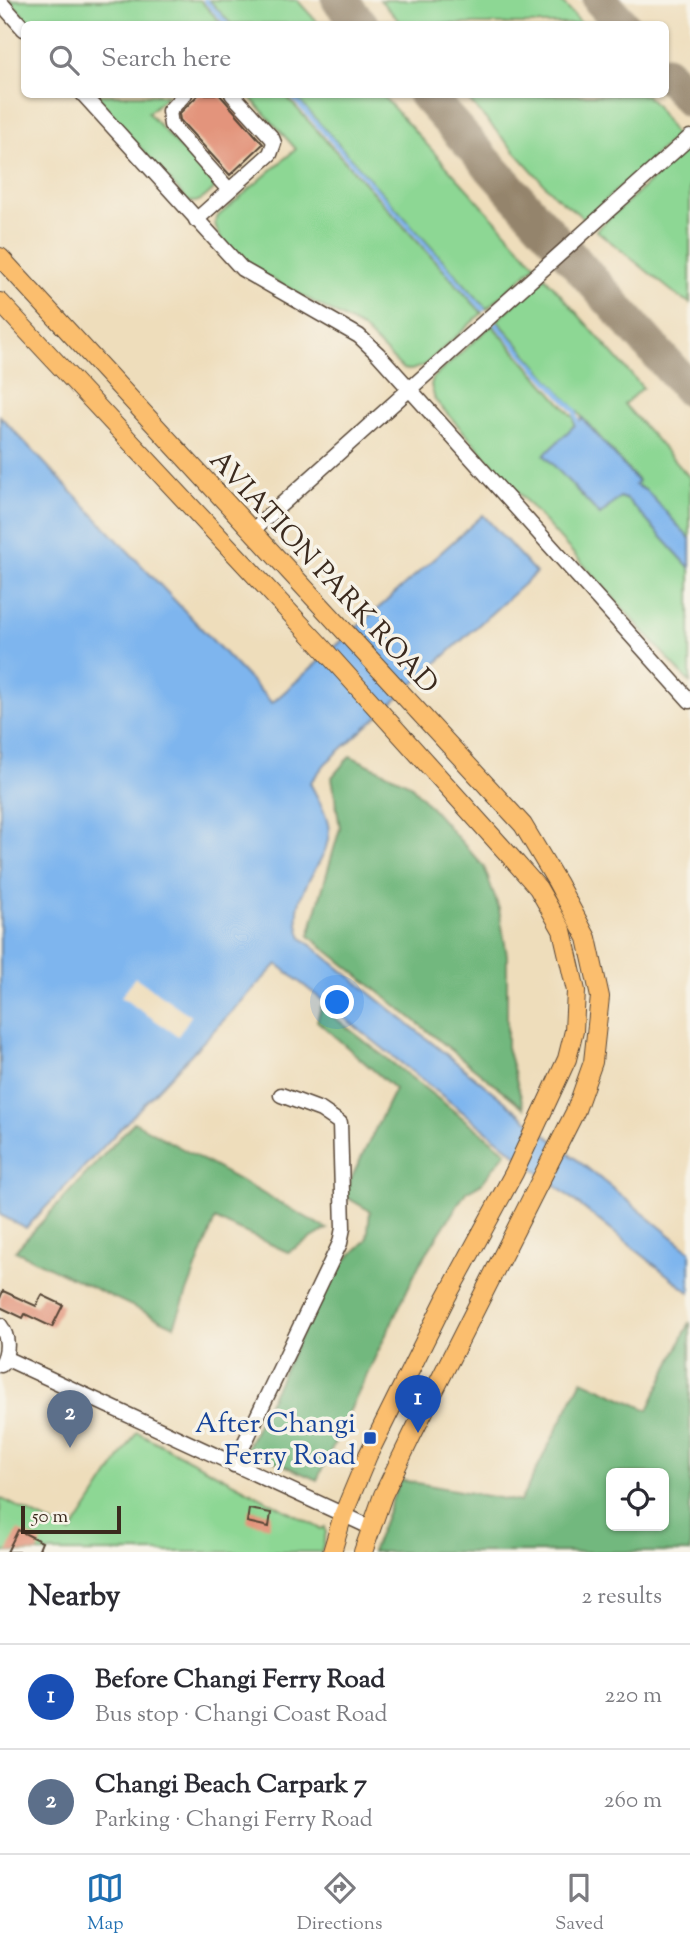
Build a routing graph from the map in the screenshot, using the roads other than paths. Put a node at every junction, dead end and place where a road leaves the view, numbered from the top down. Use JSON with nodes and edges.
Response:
{"nodes":[{"id":1,"x":0,"y":2,"type":"edge"},
{"id":2,"x":21,"y":26,"type":"edge"},
{"id":3,"x":87,"y":98,"type":"edge"},
{"id":4,"x":180,"y":98,"type":"edge"},
{"id":5,"x":236,"y":98,"type":"edge"},
{"id":6,"x":690,"y":137,"type":"edge"},
{"id":7,"x":229,"y":190,"type":"junction"},
{"id":8,"x":195,"y":220,"type":"junction"},
{"id":9,"x":0,"y":257,"type":"edge"},
{"id":10,"x":0,"y":302,"type":"edge"},
{"id":11,"x":411,"y":389,"type":"junction"},
{"id":12,"x":253,"y":530,"type":"junction"},
{"id":13,"x":690,"y":701,"type":"edge"},
{"id":14,"x":281,"y":1094,"type":"dead end"},
{"id":15,"x":0,"y":1325,"type":"edge"},
{"id":16,"x":430,"y":1330,"type":"junction"},
{"id":17,"x":459,"y":1341,"type":"junction"},
{"id":18,"x":3,"y":1362,"type":"edge"},
{"id":19,"x":234,"y":1465,"type":"junction"},
{"id":20,"x":343,"y":1515,"type":"junction"},
{"id":21,"x":370,"y":1527,"type":"junction"},
{"id":22,"x":332,"y":1552,"type":"edge"},
{"id":23,"x":363,"y":1552,"type":"edge"}],
"edges":[{"from":1,"to":2,"type":"street"},
{"from":3,"to":8,"type":"street"},
{"from":4,"to":7,"type":"street"},
{"from":5,"to":7,"type":"street"},
{"from":6,"to":11,"type":"street"},
{"from":7,"to":8,"type":"street"},
{"from":8,"to":11,"type":"street"},
{"from":9,"to":12,"type":"main road","name":"AVIATION PARK ROAD"},
{"from":10,"to":16,"type":"main road","name":"AVIATION PARK ROAD"},
{"from":11,"to":12,"type":"street"},
{"from":11,"to":13,"type":"street"},
{"from":12,"to":17,"type":"main road","name":"AVIATION PARK ROAD"},
{"from":14,"to":19,"type":"street"},
{"from":15,"to":18,"type":"street"},
{"from":16,"to":17,"type":"main road"},
{"from":16,"to":20,"type":"main road","name":"AVIATION PARK ROAD"},
{"from":17,"to":21,"type":"main road","name":"AVIATION PARK ROAD"},
{"from":18,"to":19,"type":"street"},
{"from":19,"to":20,"type":"street"},
{"from":20,"to":21,"type":"street"},
{"from":20,"to":22,"type":"main road","name":"AVIATION PARK ROAD"},
{"from":21,"to":23,"type":"main road","name":"AVIATION PARK ROAD"}]}
